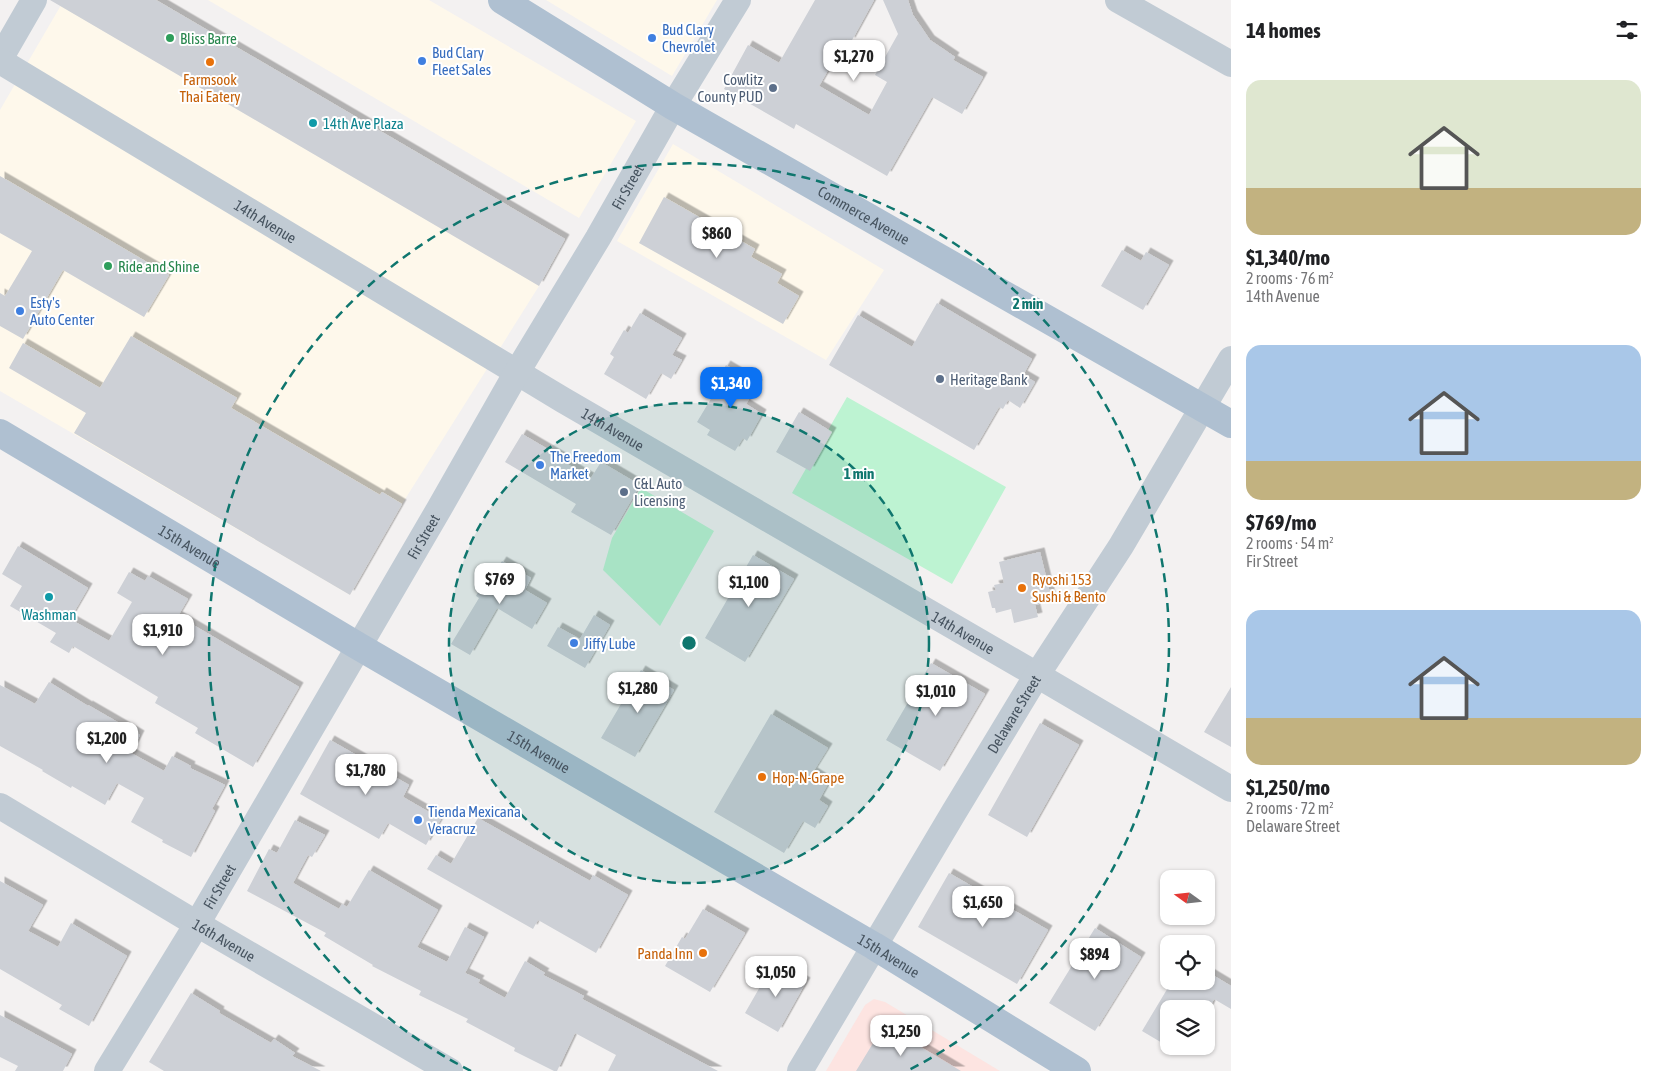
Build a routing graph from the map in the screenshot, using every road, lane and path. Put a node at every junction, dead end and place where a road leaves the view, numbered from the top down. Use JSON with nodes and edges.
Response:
{"nodes":[{"id":1,"x":34,"y":0,"type":"edge"},
{"id":2,"x":502,"y":0,"type":"edge"},
{"id":3,"x":738,"y":0,"type":"edge"},
{"id":4,"x":1118,"y":0,"type":"edge"},
{"id":5,"x":0,"y":60,"type":"edge"},
{"id":6,"x":1231,"y":64,"type":"edge"},
{"id":7,"x":674,"y":106,"type":"junction"},
{"id":8,"x":1231,"y":359,"type":"edge"},
{"id":9,"x":517,"y":372,"type":"junction"},
{"id":10,"x":1203,"y":407,"type":"junction"},
{"id":11,"x":1231,"y":424,"type":"edge"},
{"id":12,"x":0,"y":433,"type":"edge"},
{"id":13,"x":358,"y":646,"type":"junction"},
{"id":14,"x":1037,"y":675,"type":"junction"},
{"id":15,"x":1231,"y":790,"type":"edge"},
{"id":16,"x":0,"y":806,"type":"edge"},
{"id":17,"x":197,"y":924,"type":"junction"},
{"id":18,"x":874,"y":946,"type":"junction"},
{"id":19,"x":107,"y":1071,"type":"edge"},
{"id":20,"x":450,"y":1071,"type":"edge"},
{"id":21,"x":800,"y":1071,"type":"edge"},
{"id":22,"x":1078,"y":1071,"type":"edge"}],
"edges":[{"from":1,"to":5,"type":"street"},
{"from":2,"to":7,"type":"main road","name":"Commerce Avenue"},
{"from":3,"to":7,"type":"street","name":"Fir Street"},
{"from":4,"to":6,"type":"street"},
{"from":5,"to":9,"type":"street","name":"14th Avenue"},
{"from":7,"to":9,"type":"street","name":"Fir Street"},
{"from":7,"to":10,"type":"main road","name":"Commerce Avenue"},
{"from":8,"to":10,"type":"street","name":"Delaware Street"},
{"from":9,"to":13,"type":"street","name":"Fir Street"},
{"from":9,"to":14,"type":"street","name":"14th Avenue"},
{"from":10,"to":11,"type":"main road","name":"Commerce Avenue"},
{"from":10,"to":14,"type":"street","name":"Delaware Street"},
{"from":12,"to":13,"type":"main road","name":"15th Avenue"},
{"from":13,"to":17,"type":"street","name":"Fir Street"},
{"from":13,"to":18,"type":"main road","name":"15th Avenue"},
{"from":14,"to":15,"type":"street","name":"14th Avenue"},
{"from":14,"to":18,"type":"street","name":"Delaware Street"},
{"from":16,"to":17,"type":"street","name":"16th Avenue"},
{"from":17,"to":19,"type":"street","name":"Fir Street"},
{"from":17,"to":20,"type":"street","name":"16th Avenue"},
{"from":18,"to":21,"type":"street","name":"Delaware Street"},
{"from":18,"to":22,"type":"main road","name":"15th Avenue"}]}
